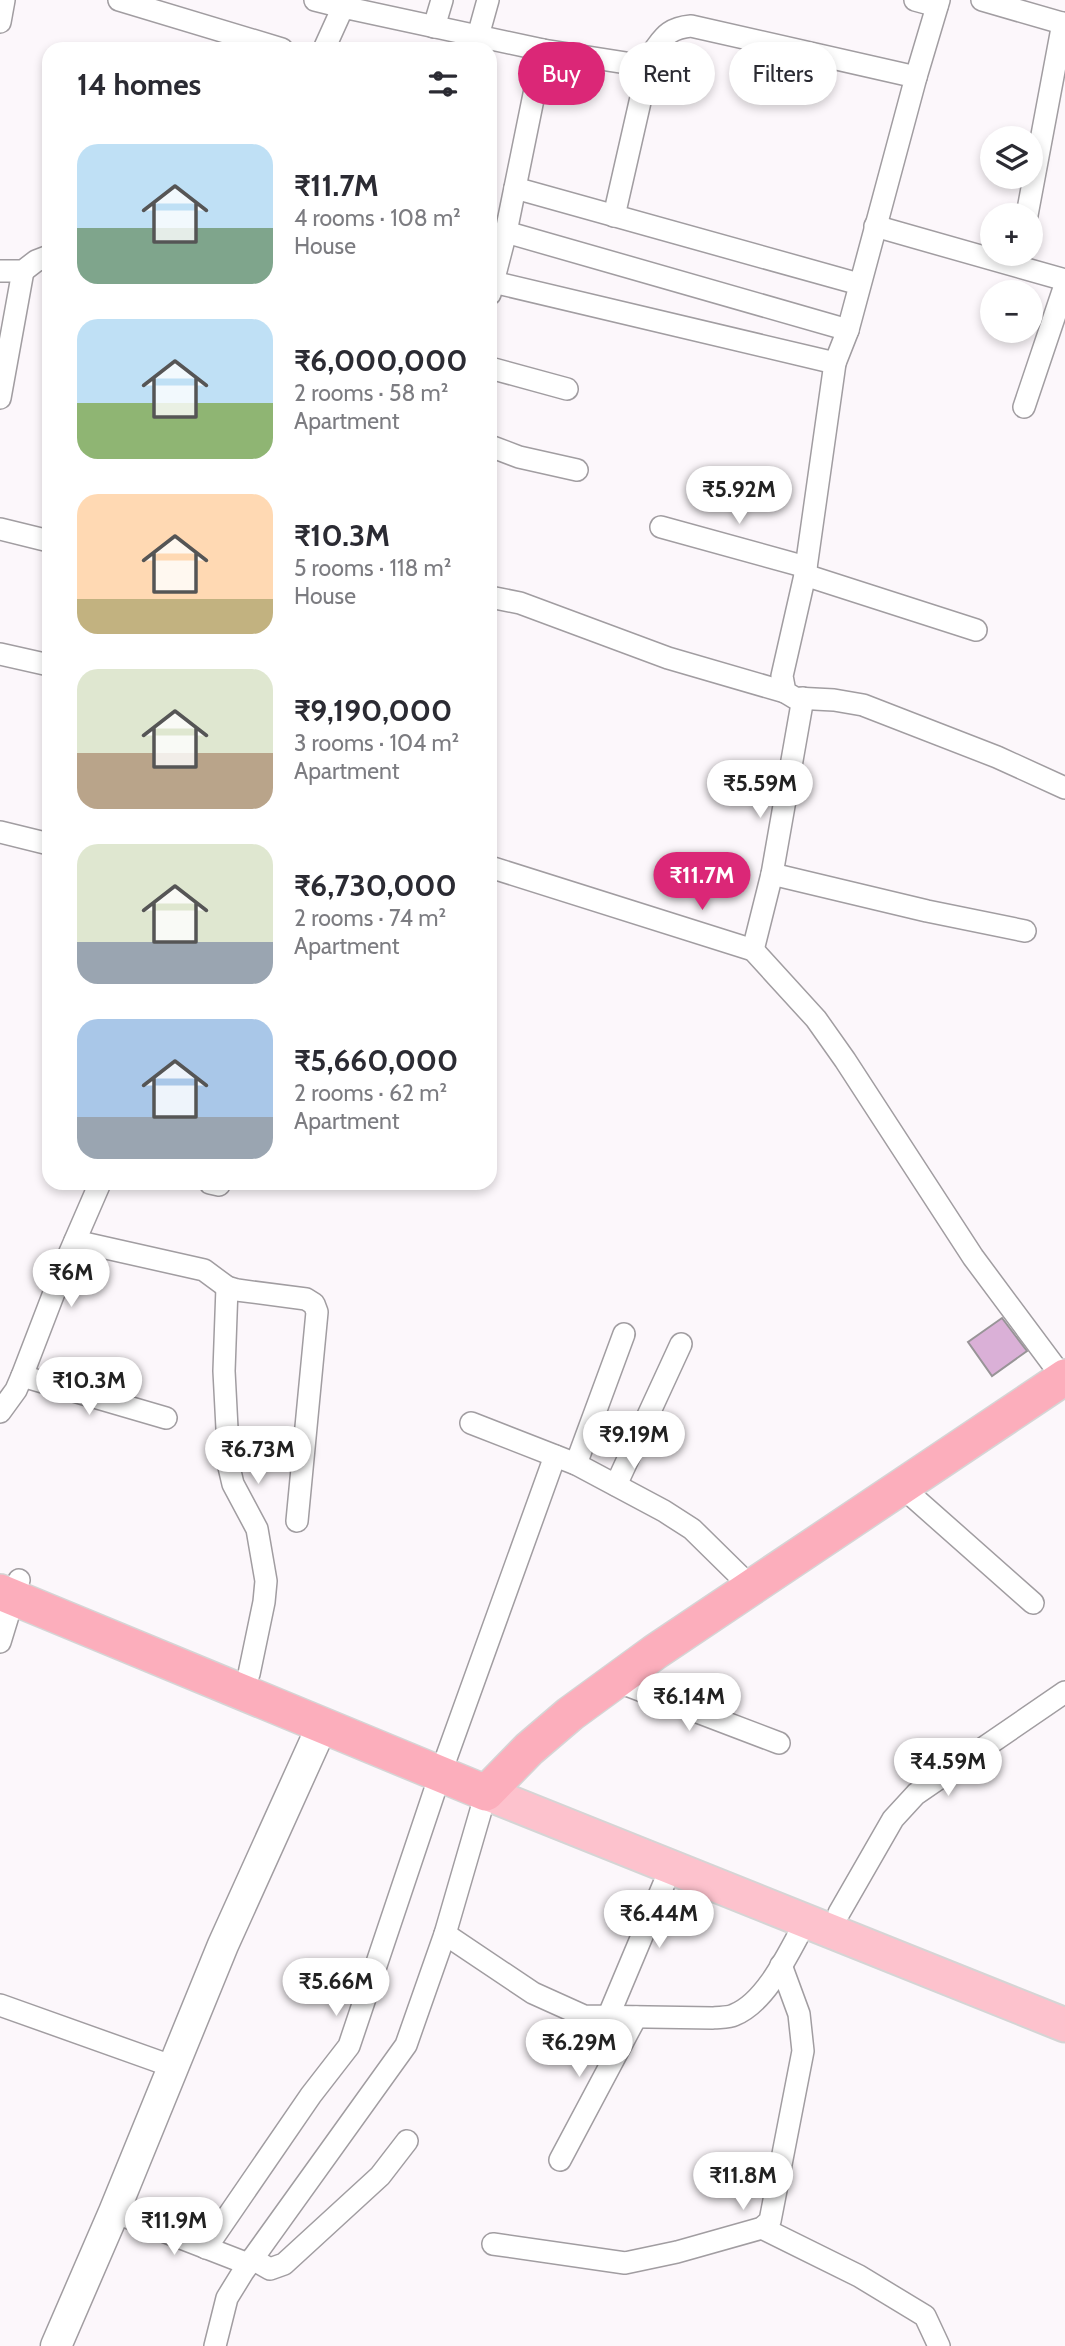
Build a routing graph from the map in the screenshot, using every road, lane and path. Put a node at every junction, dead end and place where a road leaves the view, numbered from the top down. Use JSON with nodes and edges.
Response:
{"nodes":[{"id":1,"x":4,"y":0,"type":"edge"},
{"id":2,"x":120,"y":0,"type":"edge"},
{"id":3,"x":315,"y":0,"type":"edge"},
{"id":4,"x":442,"y":0,"type":"edge"},
{"id":5,"x":488,"y":0,"type":"edge"},
{"id":6,"x":915,"y":0,"type":"edge"},
{"id":7,"x":982,"y":0,"type":"edge"},
{"id":8,"x":938,"y":3,"type":"edge"},
{"id":9,"x":343,"y":7,"type":"junction"},
{"id":10,"x":372,"y":7,"type":"edge"},
{"id":11,"x":0,"y":22,"type":"edge"},
{"id":12,"x":1064,"y":24,"type":"edge"},
{"id":13,"x":434,"y":27,"type":"junction"},
{"id":14,"x":478,"y":36,"type":"junction"},
{"id":15,"x":259,"y":42,"type":"edge"},
{"id":16,"x":327,"y":42,"type":"edge"},
{"id":17,"x":660,"y":42,"type":"edge"},
{"id":18,"x":518,"y":45,"type":"edge"},
{"id":19,"x":916,"y":77,"type":"junction"},
{"id":20,"x":532,"y":105,"type":"edge"},
{"id":21,"x":639,"y":105,"type":"edge"},
{"id":22,"x":515,"y":188,"type":"junction"},
{"id":23,"x":1029,"y":203,"type":"edge"},
{"id":24,"x":614,"y":216,"type":"junction"},
{"id":25,"x":875,"y":226,"type":"junction"},
{"id":26,"x":506,"y":232,"type":"junction"},
{"id":27,"x":980,"y":251,"type":"edge"},
{"id":28,"x":42,"y":259,"type":"edge"},
{"id":29,"x":497,"y":266,"type":"edge"},
{"id":30,"x":1031,"y":266,"type":"edge"},
{"id":31,"x":0,"y":271,"type":"edge"},
{"id":32,"x":23,"y":271,"type":"junction"},
{"id":33,"x":1065,"y":283,"type":"edge"},
{"id":34,"x":859,"y":284,"type":"junction"},
{"id":35,"x":497,"y":289,"type":"edge"},
{"id":36,"x":848,"y":330,"type":"junction"},
{"id":37,"x":835,"y":363,"type":"junction"},
{"id":38,"x":497,"y":370,"type":"edge"},
{"id":39,"x":567,"y":389,"type":"dead end"},
{"id":40,"x":0,"y":398,"type":"edge"},
{"id":41,"x":1024,"y":407,"type":"dead end"},
{"id":42,"x":497,"y":449,"type":"edge"},
{"id":43,"x":577,"y":470,"type":"dead end"},
{"id":44,"x":661,"y":527,"type":"dead end"},
{"id":45,"x":0,"y":529,"type":"edge"},
{"id":46,"x":42,"y":539,"type":"edge"},
{"id":47,"x":806,"y":571,"type":"junction"},
{"id":48,"x":497,"y":598,"type":"edge"},
{"id":49,"x":976,"y":630,"type":"dead end"},
{"id":50,"x":0,"y":654,"type":"edge"},
{"id":51,"x":42,"y":663,"type":"edge"},
{"id":52,"x":794,"y":695,"type":"junction"},
{"id":53,"x":1065,"y":788,"type":"edge"},
{"id":54,"x":0,"y":832,"type":"edge"},
{"id":55,"x":42,"y":842,"type":"edge"},
{"id":56,"x":497,"y":869,"type":"edge"},
{"id":57,"x":772,"y":874,"type":"junction"},
{"id":58,"x":1025,"y":931,"type":"dead end"},
{"id":59,"x":753,"y":950,"type":"junction"},
{"id":60,"x":97,"y":1190,"type":"edge"},
{"id":61,"x":75,"y":1241,"type":"junction"},
{"id":62,"x":227,"y":1287,"type":"junction"},
{"id":63,"x":624,"y":1334,"type":"dead end"},
{"id":64,"x":681,"y":1344,"type":"dead end"},
{"id":65,"x":22,"y":1376,"type":"junction"},
{"id":66,"x":1064,"y":1377,"type":"edge"},
{"id":67,"x":3,"y":1401,"type":"edge"},
{"id":68,"x":166,"y":1418,"type":"dead end"},
{"id":69,"x":471,"y":1423,"type":"dead end"},
{"id":70,"x":555,"y":1456,"type":"junction"},
{"id":71,"x":576,"y":1464,"type":"junction"},
{"id":72,"x":616,"y":1485,"type":"junction"},
{"id":73,"x":902,"y":1487,"type":"junction"},
{"id":74,"x":297,"y":1521,"type":"dead end"},
{"id":75,"x":8,"y":1585,"type":"edge"},
{"id":76,"x":752,"y":1588,"type":"junction"},
{"id":77,"x":1033,"y":1603,"type":"dead end"},
{"id":78,"x":0,"y":1642,"type":"edge"},
{"id":79,"x":249,"y":1674,"type":"junction"},
{"id":80,"x":616,"y":1681,"type":"junction"},
{"id":81,"x":1065,"y":1692,"type":"edge"},
{"id":82,"x":322,"y":1726,"type":"junction"},
{"id":83,"x":779,"y":1743,"type":"dead end"},
{"id":84,"x":443,"y":1765,"type":"junction"},
{"id":85,"x":493,"y":1786,"type":"junction"},
{"id":86,"x":671,"y":1867,"type":"junction"},
{"id":87,"x":839,"y":1913,"type":"junction"},
{"id":88,"x":806,"y":1921,"type":"junction"},
{"id":89,"x":445,"y":1934,"type":"junction"},
{"id":90,"x":781,"y":1965,"type":"junction"},
{"id":91,"x":0,"y":2005,"type":"edge"},
{"id":92,"x":1065,"y":2006,"type":"edge"},
{"id":93,"x":608,"y":2017,"type":"junction"},
{"id":94,"x":636,"y":2017,"type":"junction"},
{"id":95,"x":1065,"y":2025,"type":"edge"},
{"id":96,"x":174,"y":2067,"type":"junction"},
{"id":97,"x":407,"y":2141,"type":"dead end"},
{"id":98,"x":560,"y":2160,"type":"dead end"},
{"id":99,"x":114,"y":2212,"type":"junction"},
{"id":100,"x":762,"y":2228,"type":"junction"},
{"id":101,"x":493,"y":2244,"type":"dead end"},
{"id":102,"x":206,"y":2248,"type":"junction"},
{"id":103,"x":250,"y":2262,"type":"junction"},
{"id":104,"x":56,"y":2346,"type":"edge"},
{"id":105,"x":215,"y":2346,"type":"edge"},
{"id":106,"x":939,"y":2346,"type":"edge"}],
"edges":[{"from":1,"to":11,"type":"street"},
{"from":2,"to":15,"type":"street"},
{"from":3,"to":9,"type":"street"},
{"from":4,"to":13,"type":"street"},
{"from":5,"to":14,"type":"street"},
{"from":6,"to":8,"type":"street"},
{"from":7,"to":12,"type":"street"},
{"from":8,"to":19,"type":"street"},
{"from":9,"to":10,"type":"street"},
{"from":9,"to":16,"type":"street"},
{"from":10,"to":13,"type":"street"},
{"from":12,"to":23,"type":"street"},
{"from":13,"to":14,"type":"street"},
{"from":14,"to":18,"type":"street"},
{"from":17,"to":19,"type":"street"},
{"from":19,"to":25,"type":"street"},
{"from":20,"to":22,"type":"street"},
{"from":21,"to":24,"type":"street"},
{"from":22,"to":24,"type":"street"},
{"from":22,"to":26,"type":"street"},
{"from":24,"to":34,"type":"street"},
{"from":25,"to":27,"type":"street"},
{"from":25,"to":34,"type":"street"},
{"from":26,"to":29,"type":"street"},
{"from":26,"to":36,"type":"street"},
{"from":28,"to":32,"type":"street"},
{"from":30,"to":33,"type":"street"},
{"from":31,"to":32,"type":"street"},
{"from":32,"to":40,"type":"street"},
{"from":33,"to":41,"type":"street"},
{"from":34,"to":36,"type":"street"},
{"from":35,"to":37,"type":"street"},
{"from":36,"to":37,"type":"street"},
{"from":37,"to":47,"type":"street"},
{"from":38,"to":39,"type":"street"},
{"from":42,"to":43,"type":"street"},
{"from":44,"to":47,"type":"street"},
{"from":45,"to":46,"type":"street"},
{"from":47,"to":49,"type":"street"},
{"from":47,"to":52,"type":"street"},
{"from":48,"to":52,"type":"street"},
{"from":50,"to":51,"type":"street"},
{"from":52,"to":53,"type":"street"},
{"from":52,"to":57,"type":"street"},
{"from":54,"to":55,"type":"street"},
{"from":56,"to":59,"type":"street"},
{"from":57,"to":58,"type":"street"},
{"from":57,"to":59,"type":"street"},
{"from":59,"to":66,"type":"street"},
{"from":60,"to":61,"type":"street"},
{"from":61,"to":62,"type":"street"},
{"from":61,"to":65,"type":"street"},
{"from":62,"to":74,"type":"street"},
{"from":62,"to":79,"type":"street"},
{"from":63,"to":71,"type":"street"},
{"from":64,"to":72,"type":"street"},
{"from":65,"to":67,"type":"street"},
{"from":65,"to":68,"type":"street"},
{"from":66,"to":73,"type":"highway"},
{"from":69,"to":70,"type":"street"},
{"from":70,"to":71,"type":"street"},
{"from":70,"to":84,"type":"street"},
{"from":71,"to":72,"type":"street"},
{"from":72,"to":76,"type":"street"},
{"from":73,"to":76,"type":"highway"},
{"from":73,"to":77,"type":"street"},
{"from":75,"to":78,"type":"street"},
{"from":75,"to":79,"type":"highway"},
{"from":75,"to":82,"type":"highway"},
{"from":76,"to":80,"type":"highway"},
{"from":79,"to":84,"type":"highway"},
{"from":80,"to":83,"type":"street"},
{"from":80,"to":85,"type":"highway"},
{"from":81,"to":87,"type":"street"},
{"from":82,"to":84,"type":"highway"},
{"from":82,"to":96,"type":"main road"},
{"from":84,"to":85,"type":"highway"},
{"from":84,"to":102,"type":"street"},
{"from":85,"to":86,"type":"main road"},
{"from":85,"to":87,"type":"main road"},
{"from":85,"to":89,"type":"street"},
{"from":86,"to":88,"type":"main road"},
{"from":86,"to":93,"type":"street"},
{"from":87,"to":92,"type":"main road"},
{"from":88,"to":90,"type":"street"},
{"from":88,"to":95,"type":"main road"},
{"from":89,"to":93,"type":"street"},
{"from":89,"to":103,"type":"street"},
{"from":90,"to":94,"type":"street"},
{"from":90,"to":100,"type":"street"},
{"from":91,"to":96,"type":"street"},
{"from":93,"to":94,"type":"street"},
{"from":94,"to":98,"type":"street"},
{"from":96,"to":99,"type":"main road"},
{"from":97,"to":103,"type":"street"},
{"from":99,"to":102,"type":"street"},
{"from":99,"to":104,"type":"main road"},
{"from":100,"to":101,"type":"street"},
{"from":100,"to":106,"type":"street"},
{"from":102,"to":103,"type":"street"},
{"from":103,"to":105,"type":"street"}]}
